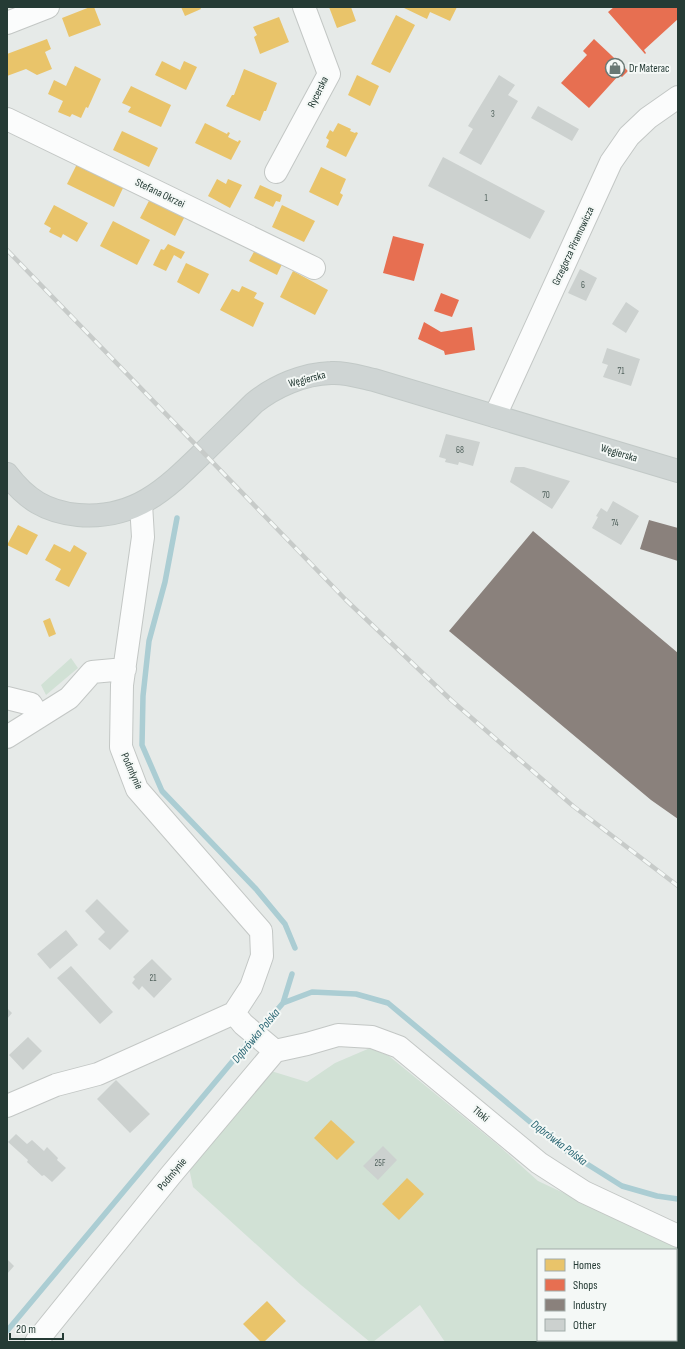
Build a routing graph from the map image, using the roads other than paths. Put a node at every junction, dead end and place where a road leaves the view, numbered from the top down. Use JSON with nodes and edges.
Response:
{"nodes":[{"id":1,"x":48,"y":7,"type":"edge"},
{"id":2,"x":304,"y":7,"type":"edge"},
{"id":3,"x":7,"y":23,"type":"edge"},
{"id":4,"x":678,"y":97,"type":"edge"},
{"id":5,"x":7,"y":119,"type":"edge"},
{"id":6,"x":276,"y":172,"type":"dead end"},
{"id":7,"x":314,"y":268,"type":"dead end"},
{"id":8,"x":495,"y":416,"type":"junction"},
{"id":9,"x":678,"y":471,"type":"edge"},
{"id":10,"x":7,"y":474,"type":"edge"},
{"id":11,"x":141,"y":504,"type":"junction"},
{"id":12,"x":125,"y":669,"type":"junction"},
{"id":13,"x":7,"y":698,"type":"edge"},
{"id":14,"x":39,"y":717,"type":"junction"},
{"id":15,"x":7,"y":737,"type":"edge"},
{"id":16,"x":239,"y":1018,"type":"junction"},
{"id":17,"x":271,"y":1047,"type":"junction"},
{"id":18,"x":7,"y":1106,"type":"edge"},
{"id":19,"x":678,"y":1236,"type":"edge"},
{"id":20,"x":36,"y":1342,"type":"edge"}],
"edges":[{"from":1,"to":3,"type":"street"},
{"from":2,"to":6,"type":"street","name":"Rycerska"},
{"from":4,"to":8,"type":"street","name":"Grzegorza Piramowicza"},
{"from":5,"to":7,"type":"street","name":"Stefana Okrzei"},
{"from":8,"to":9,"type":"main road","name":"Węgierska"},
{"from":8,"to":11,"type":"main road","name":"Węgierska"},
{"from":10,"to":11,"type":"main road","name":"Węgierska"},
{"from":11,"to":12,"type":"street","name":"Podmłynie"},
{"from":12,"to":14,"type":"street"},
{"from":12,"to":16,"type":"street","name":"Podmłynie"},
{"from":13,"to":14,"type":"street"},
{"from":14,"to":15,"type":"street"},
{"from":16,"to":17,"type":"street"},
{"from":16,"to":18,"type":"street"},
{"from":17,"to":19,"type":"street","name":"Tłoki"},
{"from":17,"to":20,"type":"street","name":"Podmłynie"}]}
